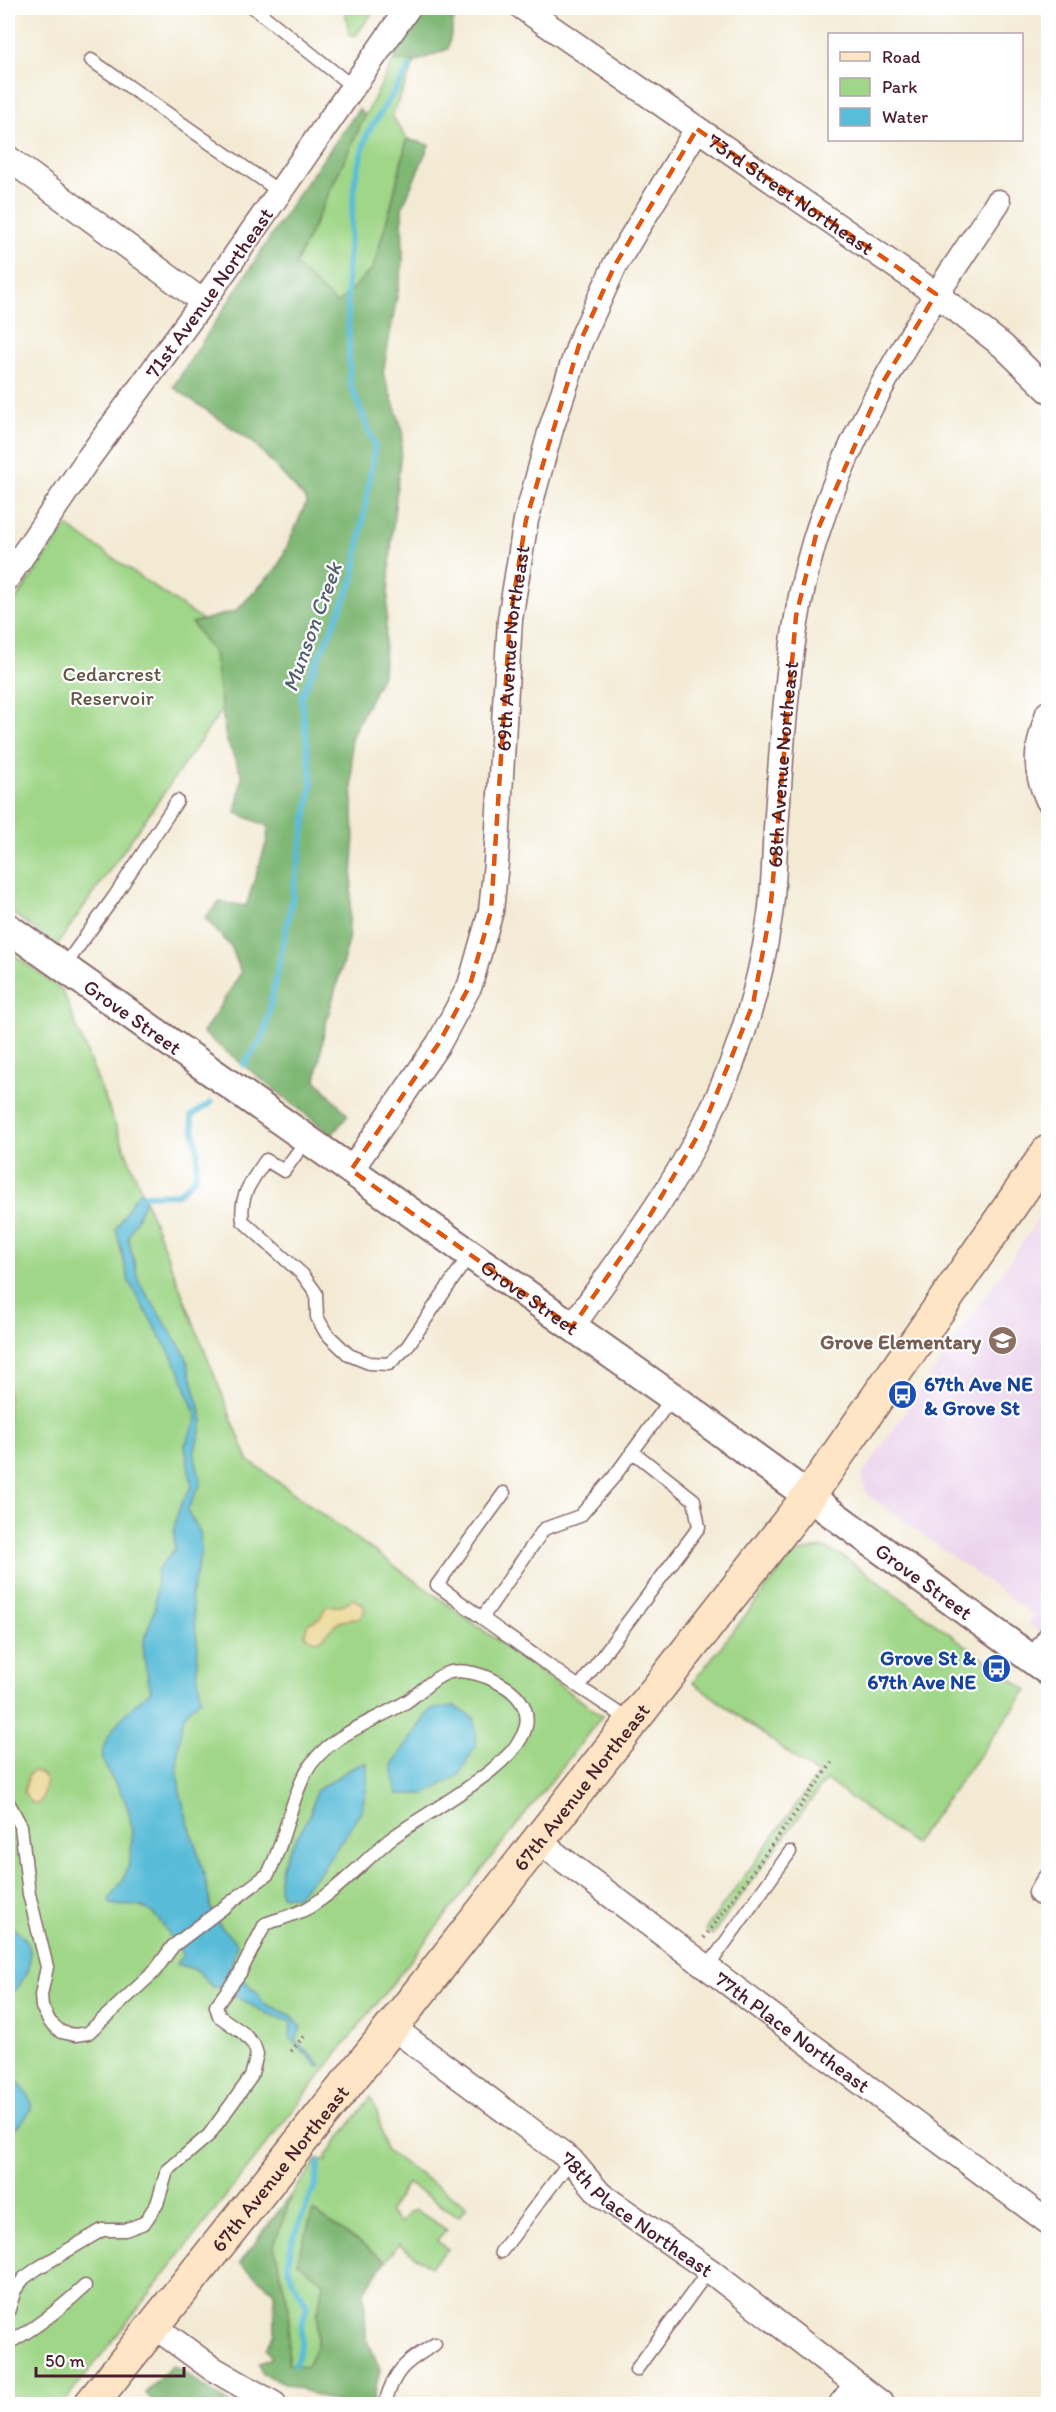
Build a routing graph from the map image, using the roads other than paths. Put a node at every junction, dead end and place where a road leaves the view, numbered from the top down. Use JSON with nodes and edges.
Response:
{"nodes":[{"id":1,"x":254,"y":8,"type":"edge"},
{"id":2,"x":408,"y":8,"type":"edge"},
{"id":3,"x":523,"y":8,"type":"edge"},
{"id":4,"x":91,"y":60,"type":"dead end"},
{"id":5,"x":353,"y":87,"type":"junction"},
{"id":6,"x":697,"y":129,"type":"junction"},
{"id":7,"x":8,"y":158,"type":"edge"},
{"id":8,"x":280,"y":192,"type":"junction"},
{"id":9,"x":998,"y":202,"type":"dead end"},
{"id":10,"x":936,"y":294,"type":"junction"},
{"id":11,"x":203,"y":302,"type":"junction"},
{"id":12,"x":1048,"y":390,"type":"edge"},
{"id":13,"x":8,"y":577,"type":"edge"},
{"id":14,"x":1048,"y":713,"type":"edge"},
{"id":15,"x":1048,"y":800,"type":"edge"},
{"id":16,"x":177,"y":801,"type":"dead end"},
{"id":17,"x":8,"y":928,"type":"edge"},
{"id":18,"x":63,"y":968,"type":"junction"},
{"id":19,"x":308,"y":1139,"type":"junction"},
{"id":20,"x":1048,"y":1152,"type":"edge"},
{"id":21,"x":351,"y":1170,"type":"junction"},
{"id":22,"x":470,"y":1254,"type":"junction"},
{"id":23,"x":572,"y":1327,"type":"junction"},
{"id":24,"x":672,"y":1398,"type":"junction"},
{"id":25,"x":632,"y":1451,"type":"junction"},
{"id":26,"x":504,"y":1493,"type":"dead end"},
{"id":27,"x":809,"y":1496,"type":"junction"},
{"id":28,"x":482,"y":1618,"type":"junction"},
{"id":29,"x":1048,"y":1630,"type":"edge"},
{"id":30,"x":1039,"y":1664,"type":"edge"},
{"id":31,"x":579,"y":1687,"type":"junction"},
{"id":32,"x":632,"y":1722,"type":"junction"},
{"id":33,"x":8,"y":1802,"type":"edge"},
{"id":34,"x":537,"y":1841,"type":"junction"},
{"id":35,"x":790,"y":1851,"type":"dead end"},
{"id":36,"x":699,"y":1962,"type":"junction"},
{"id":37,"x":392,"y":2027,"type":"junction"},
{"id":38,"x":571,"y":2160,"type":"junction"},
{"id":39,"x":1048,"y":2222,"type":"edge"},
{"id":40,"x":501,"y":2252,"type":"dead end"},
{"id":41,"x":709,"y":2270,"type":"junction"},
{"id":42,"x":85,"y":2286,"type":"dead end"},
{"id":43,"x":8,"y":2312,"type":"edge"},
{"id":44,"x":154,"y":2326,"type":"junction"},
{"id":45,"x":8,"y":2343,"type":"edge"},
{"id":46,"x":435,"y":2344,"type":"dead end"},
{"id":47,"x":636,"y":2370,"type":"dead end"},
{"id":48,"x":856,"y":2385,"type":"junction"},
{"id":49,"x":91,"y":2404,"type":"edge"},
{"id":50,"x":274,"y":2404,"type":"edge"},
{"id":51,"x":385,"y":2404,"type":"edge"},
{"id":52,"x":841,"y":2404,"type":"edge"},
{"id":53,"x":882,"y":2404,"type":"edge"}],
"edges":[{"from":1,"to":5,"type":"lane"},
{"from":2,"to":5,"type":"street","name":"71st Avenue Northeast"},
{"from":3,"to":6,"type":"street","name":"73rd Street Northeast"},
{"from":4,"to":8,"type":"lane"},
{"from":5,"to":8,"type":"street","name":"71st Avenue Northeast"},
{"from":6,"to":10,"type":"street","name":"73rd Street Northeast"},
{"from":6,"to":21,"type":"street","name":"69th Avenue Northeast"},
{"from":7,"to":11,"type":"street"},
{"from":8,"to":11,"type":"street","name":"71st Avenue Northeast"},
{"from":9,"to":10,"type":"street","name":"68th Avenue Northeast"},
{"from":10,"to":12,"type":"street","name":"73rd Street Northeast"},
{"from":10,"to":23,"type":"street","name":"68th Avenue Northeast"},
{"from":11,"to":13,"type":"street","name":"71st Avenue Northeast"},
{"from":14,"to":15,"type":"street"},
{"from":16,"to":18,"type":"lane"},
{"from":17,"to":18,"type":"street","name":"Grove Street"},
{"from":18,"to":19,"type":"street","name":"Grove Street"},
{"from":19,"to":21,"type":"street","name":"Grove Street"},
{"from":19,"to":22,"type":"lane"},
{"from":20,"to":27,"type":"main road","name":"67th Avenue Northeast"},
{"from":21,"to":22,"type":"street","name":"Grove Street"},
{"from":22,"to":23,"type":"street","name":"Grove Street"},
{"from":23,"to":24,"type":"street","name":"Grove Street"},
{"from":24,"to":25,"type":"lane"},
{"from":24,"to":27,"type":"street","name":"Grove Street"},
{"from":25,"to":28,"type":"lane"},
{"from":25,"to":31,"type":"lane"},
{"from":26,"to":28,"type":"lane"},
{"from":27,"to":30,"type":"street","name":"Grove Street"},
{"from":27,"to":32,"type":"main road","name":"67th Avenue Northeast"},
{"from":28,"to":31,"type":"lane"},
{"from":29,"to":30,"type":"lane"},
{"from":31,"to":32,"type":"lane"},
{"from":32,"to":34,"type":"main road","name":"67th Avenue Northeast"},
{"from":33,"to":43,"type":"lane"},
{"from":34,"to":36,"type":"street","name":"77th Place Northeast"},
{"from":34,"to":37,"type":"main road","name":"67th Avenue Northeast"},
{"from":35,"to":36,"type":"lane"},
{"from":36,"to":39,"type":"street","name":"77th Place Northeast"},
{"from":37,"to":38,"type":"street","name":"78th Place Northeast"},
{"from":37,"to":44,"type":"main road","name":"67th Avenue Northeast"},
{"from":38,"to":40,"type":"lane"},
{"from":38,"to":41,"type":"street","name":"78th Place Northeast"},
{"from":41,"to":47,"type":"lane"},
{"from":41,"to":48,"type":"street","name":"78th Place Northeast"},
{"from":42,"to":45,"type":"lane"},
{"from":44,"to":49,"type":"main road","name":"67th Avenue Northeast"},
{"from":44,"to":50,"type":"street"},
{"from":46,"to":51,"type":"lane"},
{"from":48,"to":52,"type":"street"},
{"from":48,"to":53,"type":"street","name":"78th Place Northeast"}]}
